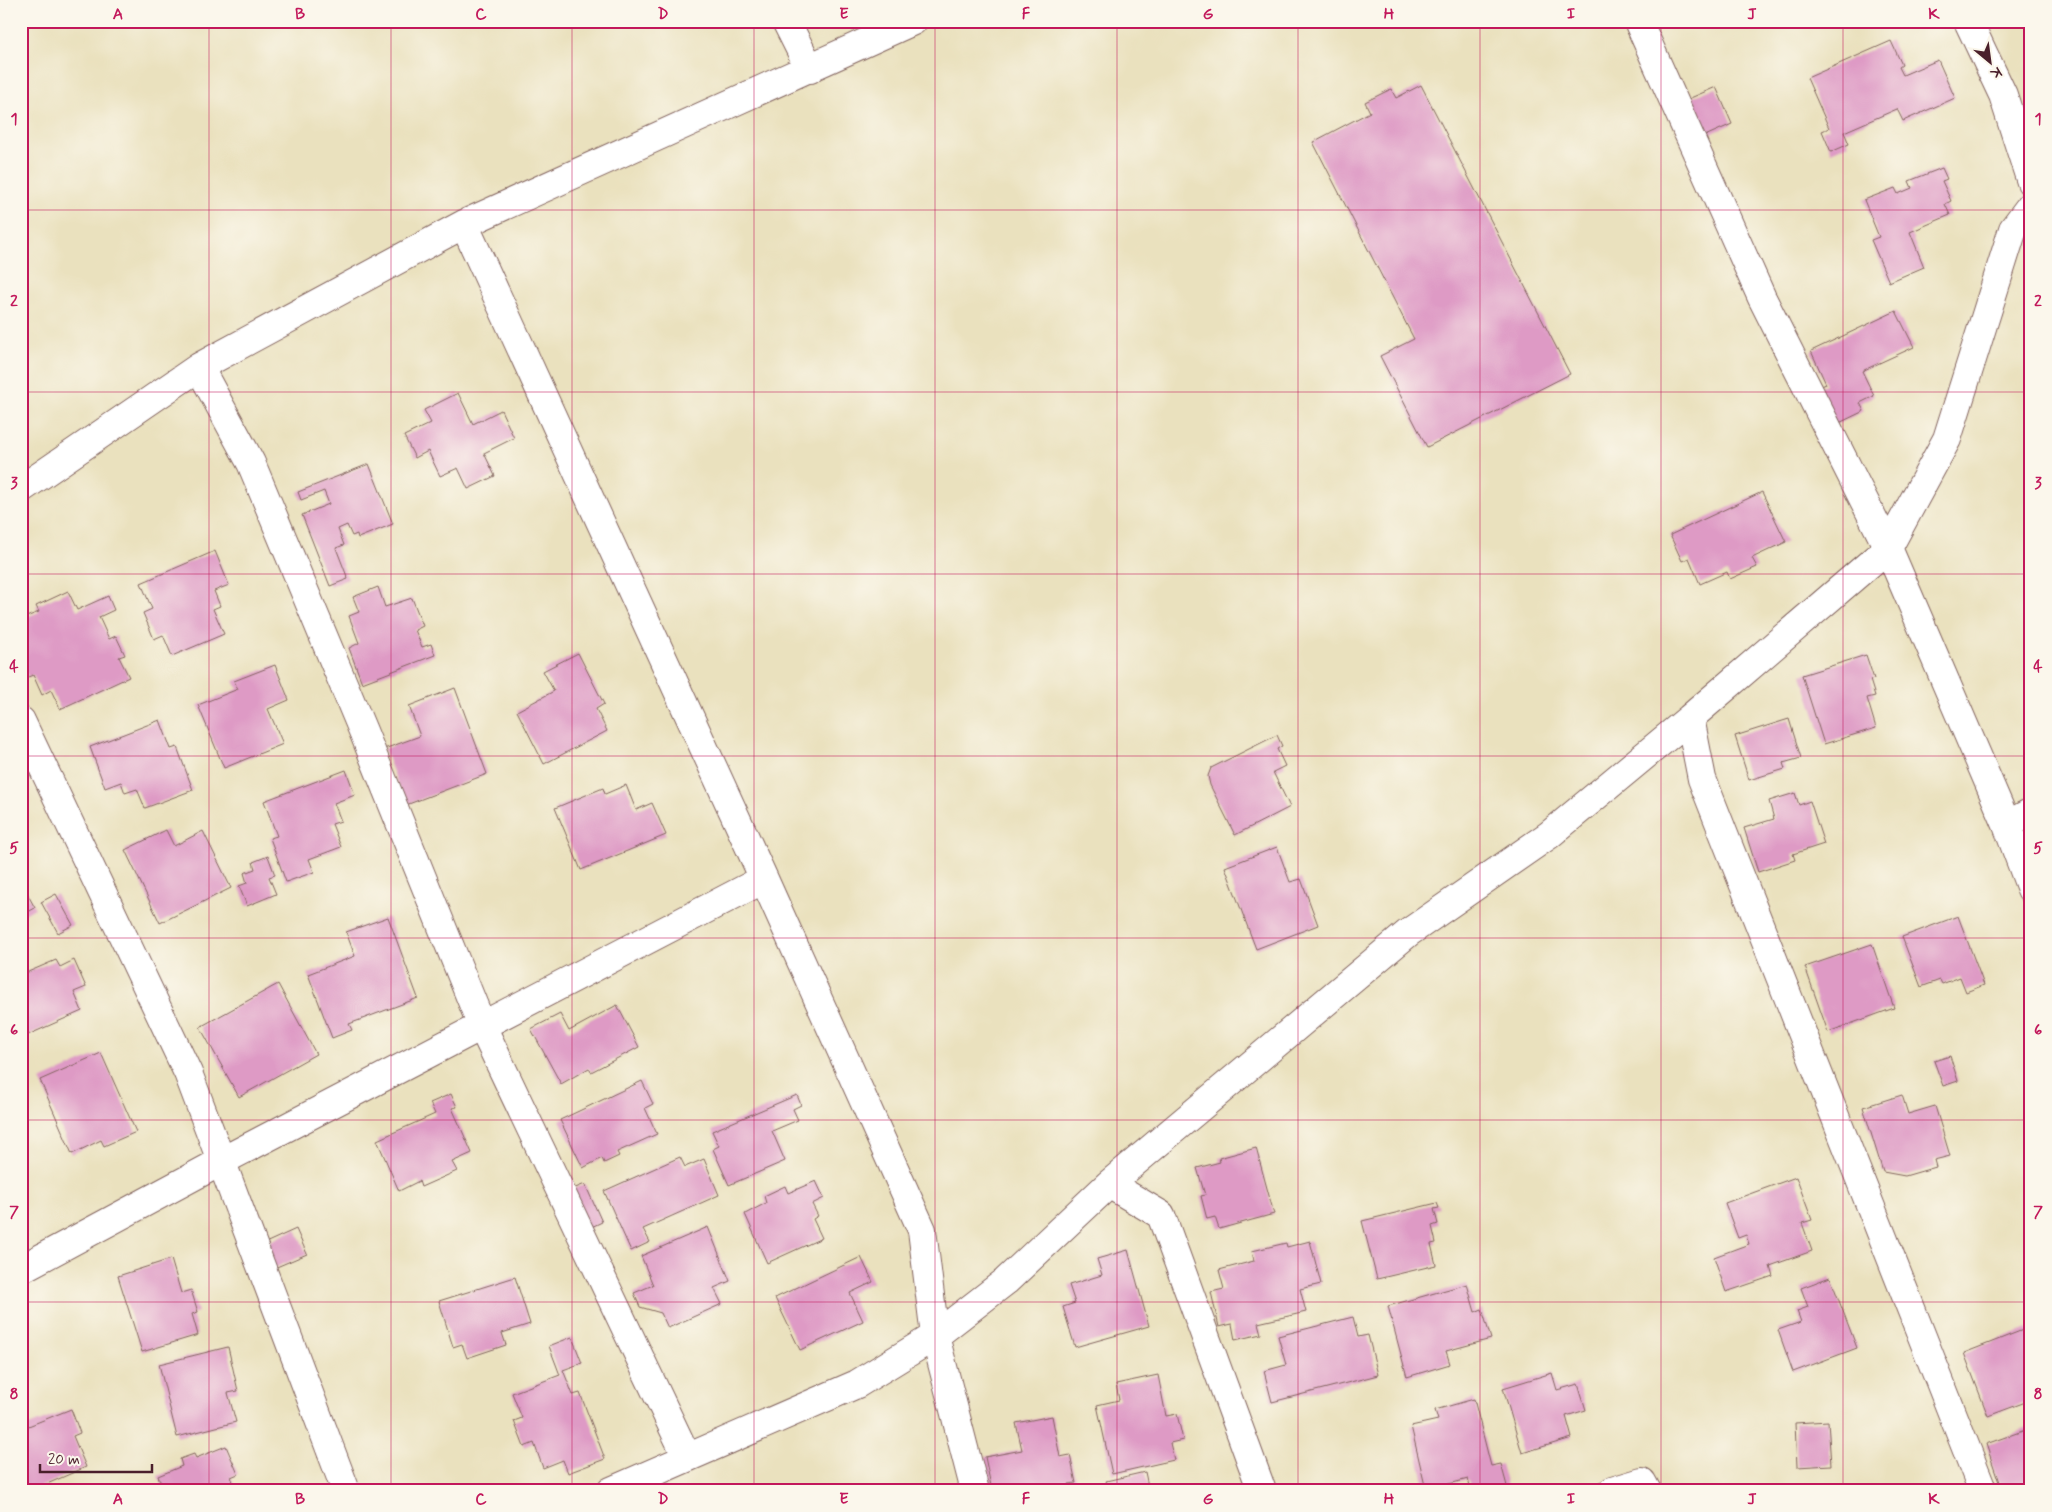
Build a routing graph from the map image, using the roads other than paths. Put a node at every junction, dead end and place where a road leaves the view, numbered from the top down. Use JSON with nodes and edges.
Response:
{"nodes":[{"id":1,"x":786,"y":21,"type":"edge"},
{"id":2,"x":913,"y":21,"type":"edge"},
{"id":3,"x":1638,"y":21,"type":"edge"},
{"id":4,"x":1968,"y":21,"type":"edge"},
{"id":5,"x":810,"y":69,"type":"junction"},
{"id":6,"x":2031,"y":182,"type":"edge"},
{"id":7,"x":2031,"y":205,"type":"edge"},
{"id":8,"x":464,"y":224,"type":"junction"},
{"id":9,"x":199,"y":367,"type":"junction"},
{"id":10,"x":21,"y":489,"type":"edge"},
{"id":11,"x":1888,"y":548,"type":"junction"},
{"id":12,"x":1690,"y":718,"type":"junction"},
{"id":13,"x":21,"y":721,"type":"edge"},
{"id":14,"x":2019,"y":819,"type":"edge"},
{"id":15,"x":764,"y":879,"type":"junction"},
{"id":16,"x":2031,"y":889,"type":"edge"},
{"id":17,"x":482,"y":1026,"type":"junction"},
{"id":18,"x":222,"y":1161,"type":"junction"},
{"id":19,"x":1110,"y":1184,"type":"junction"},
{"id":20,"x":21,"y":1269,"type":"edge"},
{"id":21,"x":934,"y":1336,"type":"junction"},
{"id":22,"x":687,"y":1457,"type":"junction"},
{"id":23,"x":346,"y":1491,"type":"edge"},
{"id":24,"x":611,"y":1491,"type":"edge"},
{"id":25,"x":976,"y":1491,"type":"edge"},
{"id":26,"x":1262,"y":1491,"type":"edge"},
{"id":27,"x":1612,"y":1491,"type":"edge"},
{"id":28,"x":1647,"y":1491,"type":"edge"},
{"id":29,"x":1983,"y":1491,"type":"edge"}],
"edges":[{"from":1,"to":5,"type":"street"},
{"from":2,"to":5,"type":"street"},
{"from":3,"to":11,"type":"street"},
{"from":4,"to":6,"type":"street"},
{"from":5,"to":8,"type":"street"},
{"from":7,"to":11,"type":"street"},
{"from":8,"to":9,"type":"street"},
{"from":8,"to":15,"type":"street"},
{"from":9,"to":10,"type":"street"},
{"from":9,"to":17,"type":"street"},
{"from":11,"to":12,"type":"street"},
{"from":11,"to":14,"type":"street"},
{"from":12,"to":19,"type":"street"},
{"from":12,"to":29,"type":"street"},
{"from":13,"to":18,"type":"street"},
{"from":14,"to":16,"type":"street"},
{"from":15,"to":17,"type":"street"},
{"from":15,"to":21,"type":"street"},
{"from":17,"to":18,"type":"street"},
{"from":17,"to":22,"type":"street"},
{"from":18,"to":20,"type":"street"},
{"from":18,"to":23,"type":"street"},
{"from":19,"to":21,"type":"street"},
{"from":19,"to":26,"type":"street"},
{"from":21,"to":22,"type":"street"},
{"from":21,"to":25,"type":"street"},
{"from":22,"to":24,"type":"street"},
{"from":27,"to":28,"type":"street"}]}
